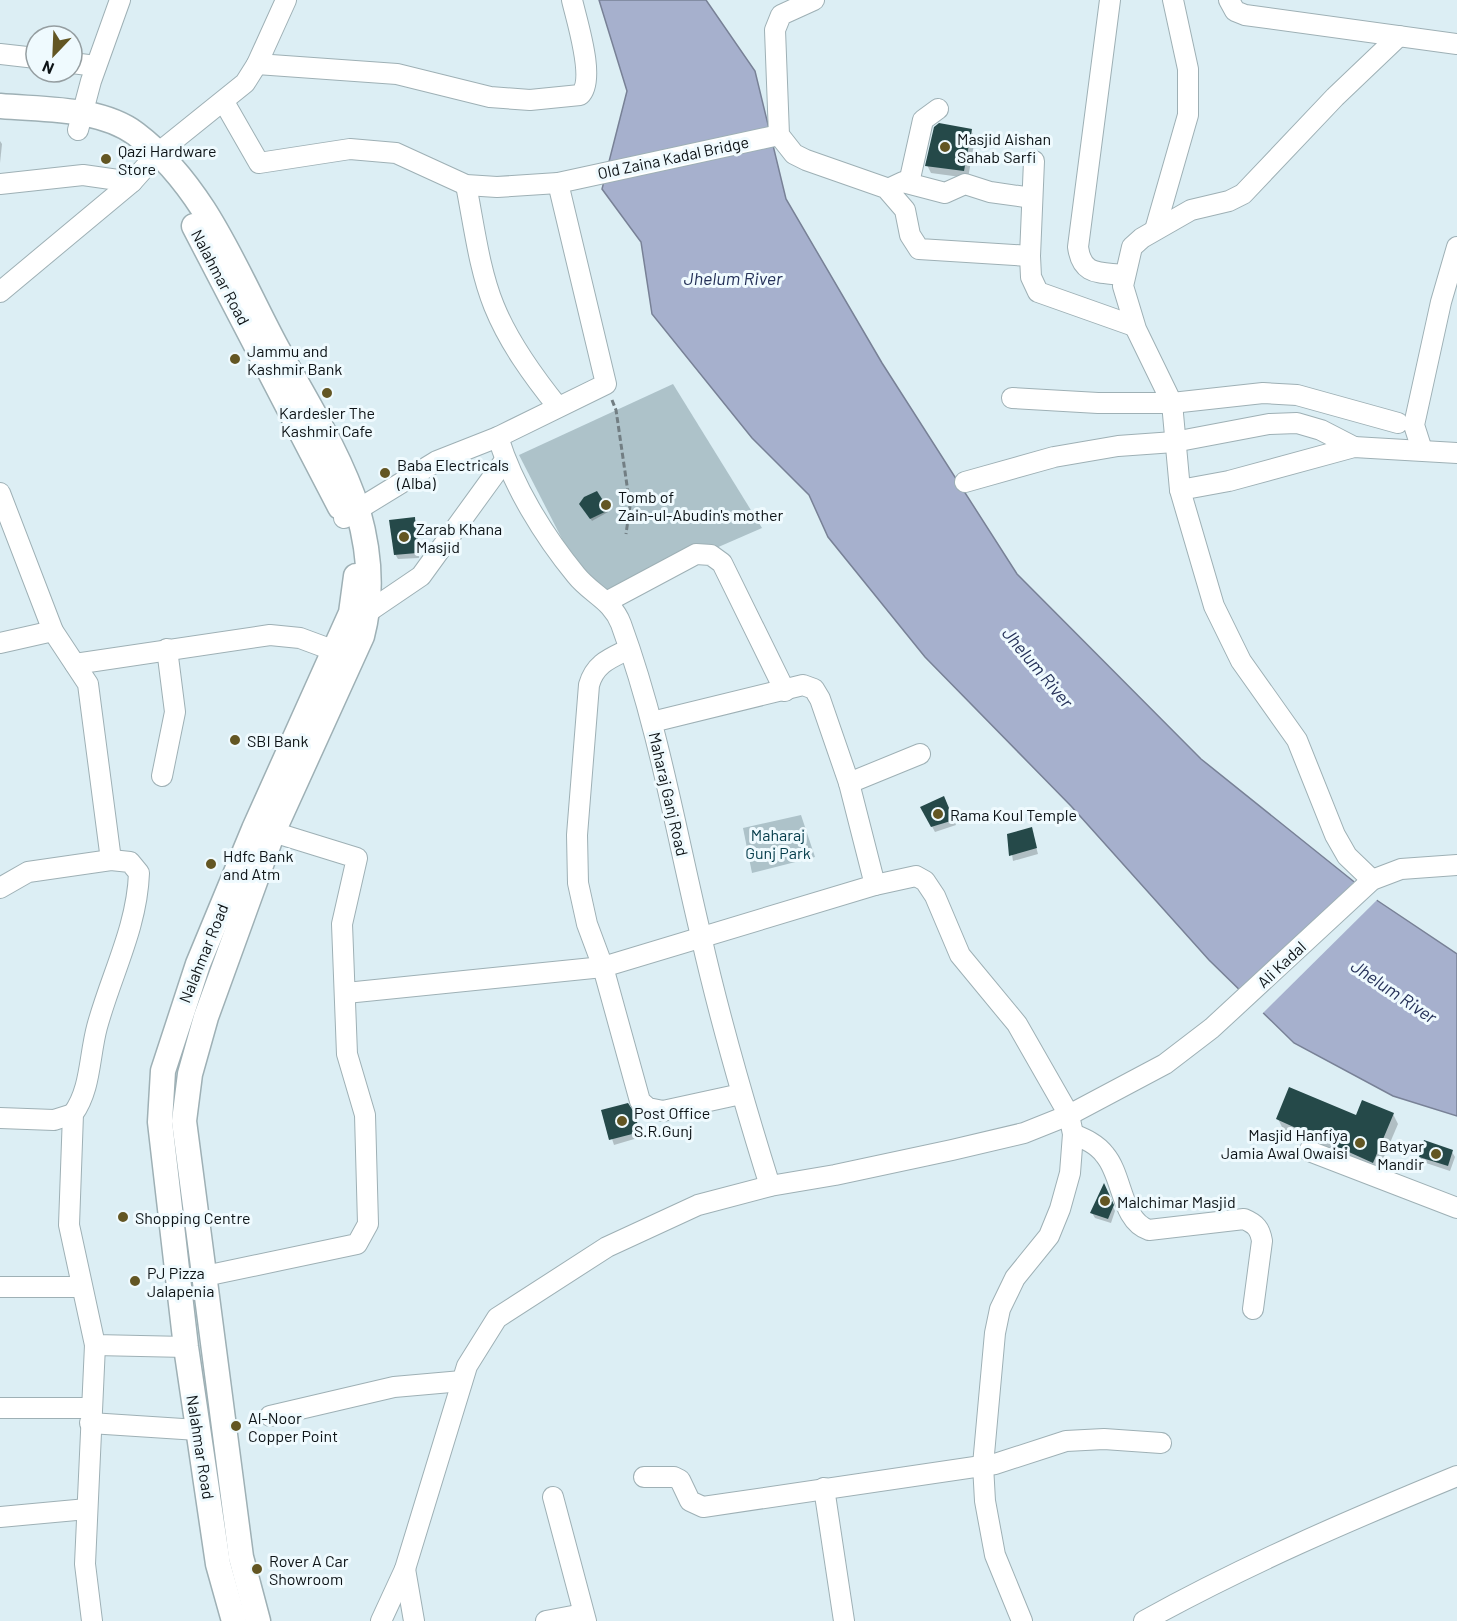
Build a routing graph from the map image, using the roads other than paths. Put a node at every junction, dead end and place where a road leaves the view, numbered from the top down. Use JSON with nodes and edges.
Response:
{"nodes":[{"id":1,"x":120,"y":0,"type":"edge"},
{"id":2,"x":286,"y":0,"type":"edge"},
{"id":3,"x":572,"y":0,"type":"edge"},
{"id":4,"x":814,"y":0,"type":"edge"},
{"id":5,"x":1110,"y":0,"type":"edge"},
{"id":6,"x":1173,"y":0,"type":"edge"},
{"id":7,"x":1229,"y":0,"type":"edge"},
{"id":8,"x":1399,"y":36,"type":"junction"},
{"id":9,"x":1457,"y":44,"type":"edge"},
{"id":10,"x":0,"y":54,"type":"edge"},
{"id":11,"x":24,"y":57,"type":"edge"},
{"id":12,"x":84,"y":64,"type":"edge"},
{"id":13,"x":257,"y":64,"type":"junction"},
{"id":14,"x":96,"y":66,"type":"junction"},
{"id":15,"x":224,"y":102,"type":"junction"},
{"id":16,"x":0,"y":106,"type":"edge"},
{"id":17,"x":938,"y":109,"type":"dead end"},
{"id":18,"x":0,"y":122,"type":"edge"},
{"id":19,"x":86,"y":126,"type":"junction"},
{"id":20,"x":775,"y":136,"type":"junction"},
{"id":21,"x":153,"y":158,"type":"junction"},
{"id":22,"x":1034,"y":161,"type":"dead end"},
{"id":23,"x":566,"y":180,"type":"junction"},
{"id":24,"x":132,"y":182,"type":"junction"},
{"id":25,"x":909,"y":183,"type":"junction"},
{"id":26,"x":0,"y":184,"type":"edge"},
{"id":27,"x":466,"y":185,"type":"junction"},
{"id":28,"x":888,"y":189,"type":"junction"},
{"id":29,"x":1032,"y":198,"type":"junction"},
{"id":30,"x":1155,"y":230,"type":"junction"},
{"id":31,"x":1457,"y":247,"type":"edge"},
{"id":32,"x":1030,"y":256,"type":"junction"},
{"id":33,"x":1124,"y":275,"type":"junction"},
{"id":34,"x":0,"y":292,"type":"edge"},
{"id":35,"x":1134,"y":326,"type":"junction"},
{"id":36,"x":1012,"y":398,"type":"dead end"},
{"id":37,"x":1172,"y":403,"type":"junction"},
{"id":38,"x":558,"y":407,"type":"junction"},
{"id":39,"x":1398,"y":423,"type":"dead end"},
{"id":40,"x":498,"y":437,"type":"junction"},
{"id":41,"x":1174,"y":442,"type":"junction"},
{"id":42,"x":1354,"y":447,"type":"junction"},
{"id":43,"x":1422,"y":450,"type":"junction"},
{"id":44,"x":1457,"y":453,"type":"edge"},
{"id":45,"x":505,"y":460,"type":"junction"},
{"id":46,"x":964,"y":482,"type":"dead end"},
{"id":47,"x":1180,"y":490,"type":"junction"},
{"id":48,"x":0,"y":493,"type":"edge"},
{"id":49,"x":351,"y":514,"type":"junction"},
{"id":50,"x":608,"y":601,"type":"junction"},
{"id":51,"x":368,"y":612,"type":"junction"},
{"id":52,"x":53,"y":631,"type":"junction"},
{"id":53,"x":0,"y":644,"type":"edge"},
{"id":54,"x":629,"y":649,"type":"junction"},
{"id":55,"x":167,"y":650,"type":"junction"},
{"id":56,"x":343,"y":654,"type":"junction"},
{"id":57,"x":75,"y":664,"type":"junction"},
{"id":58,"x":785,"y":691,"type":"junction"},
{"id":59,"x":652,"y":722,"type":"junction"},
{"id":60,"x":920,"y":754,"type":"dead end"},
{"id":61,"x":162,"y":776,"type":"dead end"},
{"id":62,"x":849,"y":783,"type":"junction"},
{"id":63,"x":273,"y":832,"type":"junction"},
{"id":64,"x":111,"y":860,"type":"junction"},
{"id":65,"x":1457,"y":865,"type":"edge"},
{"id":66,"x":1372,"y":880,"type":"junction"},
{"id":67,"x":875,"y":885,"type":"junction"},
{"id":68,"x":0,"y":888,"type":"edge"},
{"id":69,"x":700,"y":936,"type":"junction"},
{"id":70,"x":603,"y":967,"type":"junction"},
{"id":71,"x":346,"y":993,"type":"junction"},
{"id":72,"x":741,"y":1094,"type":"junction"},
{"id":73,"x":73,"y":1114,"type":"junction"},
{"id":74,"x":0,"y":1118,"type":"edge"},
{"id":75,"x":1071,"y":1125,"type":"junction"},
{"id":76,"x":1309,"y":1151,"type":"dead end"},
{"id":77,"x":770,"y":1186,"type":"junction"},
{"id":78,"x":1457,"y":1208,"type":"edge"},
{"id":79,"x":205,"y":1276,"type":"junction"},
{"id":80,"x":0,"y":1287,"type":"edge"},
{"id":81,"x":81,"y":1287,"type":"junction"},
{"id":82,"x":1253,"y":1310,"type":"dead end"},
{"id":83,"x":95,"y":1345,"type":"junction"},
{"id":84,"x":186,"y":1347,"type":"junction"},
{"id":85,"x":462,"y":1382,"type":"junction"},
{"id":86,"x":0,"y":1408,"type":"edge"},
{"id":87,"x":91,"y":1415,"type":"junction"},
{"id":88,"x":270,"y":1416,"type":"dead end"},
{"id":89,"x":198,"y":1430,"type":"junction"},
{"id":90,"x":1161,"y":1443,"type":"dead end"},
{"id":91,"x":983,"y":1465,"type":"junction"},
{"id":92,"x":1457,"y":1476,"type":"edge"},
{"id":93,"x":644,"y":1478,"type":"dead end"},
{"id":94,"x":825,"y":1488,"type":"junction"},
{"id":95,"x":553,"y":1497,"type":"dead end"},
{"id":96,"x":87,"y":1509,"type":"junction"},
{"id":97,"x":0,"y":1517,"type":"edge"},
{"id":98,"x":405,"y":1569,"type":"junction"},
{"id":99,"x":584,"y":1617,"type":"edge"},
{"id":100,"x":92,"y":1621,"type":"edge"},
{"id":101,"x":234,"y":1621,"type":"edge"},
{"id":102,"x":258,"y":1621,"type":"edge"},
{"id":103,"x":381,"y":1621,"type":"edge"},
{"id":104,"x":414,"y":1621,"type":"edge"},
{"id":105,"x":546,"y":1621,"type":"edge"},
{"id":106,"x":844,"y":1621,"type":"edge"},
{"id":107,"x":1022,"y":1621,"type":"edge"},
{"id":108,"x":1144,"y":1621,"type":"edge"}],
"edges":[{"from":1,"to":14,"type":"street"},
{"from":2,"to":13,"type":"street"},
{"from":3,"to":13,"type":"street"},
{"from":4,"to":20,"type":"street"},
{"from":5,"to":33,"type":"street"},
{"from":6,"to":30,"type":"street"},
{"from":7,"to":8,"type":"street"},
{"from":8,"to":9,"type":"street"},
{"from":8,"to":30,"type":"street"},
{"from":10,"to":11,"type":"street"},
{"from":12,"to":14,"type":"street"},
{"from":13,"to":15,"type":"street"},
{"from":14,"to":19,"type":"street"},
{"from":15,"to":21,"type":"street"},
{"from":15,"to":27,"type":"street"},
{"from":16,"to":19,"type":"main road"},
{"from":17,"to":25,"type":"street"},
{"from":18,"to":19,"type":"main road"},
{"from":19,"to":21,"type":"main road"},
{"from":20,"to":23,"type":"street","name":"Old Zaina Kadal Bridge"},
{"from":20,"to":28,"type":"street"},
{"from":21,"to":24,"type":"street"},
{"from":21,"to":49,"type":"main road"},
{"from":22,"to":29,"type":"street"},
{"from":23,"to":27,"type":"street","name":"Old Zaina Kadal Bridge"},
{"from":23,"to":38,"type":"street"},
{"from":24,"to":26,"type":"street"},
{"from":24,"to":34,"type":"street"},
{"from":25,"to":28,"type":"street"},
{"from":25,"to":29,"type":"street"},
{"from":27,"to":38,"type":"street"},
{"from":28,"to":32,"type":"street"},
{"from":29,"to":32,"type":"street"},
{"from":30,"to":33,"type":"street"},
{"from":31,"to":43,"type":"street"},
{"from":32,"to":35,"type":"street"},
{"from":33,"to":35,"type":"street"},
{"from":35,"to":37,"type":"street"},
{"from":36,"to":37,"type":"street"},
{"from":37,"to":39,"type":"street"},
{"from":37,"to":41,"type":"street"},
{"from":38,"to":40,"type":"street"},
{"from":40,"to":45,"type":"street","name":"Maharaj Ganj Road"},
{"from":40,"to":49,"type":"street"},
{"from":41,"to":42,"type":"street"},
{"from":41,"to":46,"type":"street"},
{"from":41,"to":47,"type":"street"},
{"from":42,"to":43,"type":"street"},
{"from":42,"to":47,"type":"street"},
{"from":43,"to":44,"type":"street"},
{"from":45,"to":50,"type":"street","name":"Maharaj Ganj Road"},
{"from":45,"to":51,"type":"street"},
{"from":47,"to":66,"type":"street"},
{"from":48,"to":52,"type":"street"},
{"from":49,"to":51,"type":"main road"},
{"from":49,"to":56,"type":"main road","name":"Nalahmar Road"},
{"from":50,"to":54,"type":"street","name":"Maharaj Ganj Road"},
{"from":50,"to":58,"type":"street"},
{"from":51,"to":56,"type":"main road"},
{"from":52,"to":53,"type":"street"},
{"from":52,"to":57,"type":"street"},
{"from":54,"to":59,"type":"street","name":"Maharaj Ganj Road"},
{"from":54,"to":70,"type":"street"},
{"from":55,"to":56,"type":"street"},
{"from":55,"to":57,"type":"street"},
{"from":55,"to":61,"type":"street"},
{"from":56,"to":63,"type":"main road","name":"Nalahmar Road"},
{"from":56,"to":84,"type":"main road","name":"Nalahmar Road"},
{"from":57,"to":64,"type":"street"},
{"from":58,"to":59,"type":"street"},
{"from":58,"to":62,"type":"street"},
{"from":59,"to":69,"type":"street","name":"Maharaj Ganj Road"},
{"from":60,"to":62,"type":"street"},
{"from":62,"to":67,"type":"street"},
{"from":63,"to":71,"type":"street"},
{"from":63,"to":79,"type":"main road","name":"Nalahmar Road"},
{"from":64,"to":68,"type":"street"},
{"from":64,"to":73,"type":"street"},
{"from":65,"to":66,"type":"street"},
{"from":66,"to":75,"type":"street","name":"Ali Kadal"},
{"from":67,"to":69,"type":"street"},
{"from":67,"to":75,"type":"street"},
{"from":69,"to":70,"type":"street"},
{"from":69,"to":72,"type":"street","name":"Maharaj Ganj Road"},
{"from":70,"to":71,"type":"street"},
{"from":70,"to":72,"type":"street"},
{"from":71,"to":79,"type":"street"},
{"from":72,"to":77,"type":"street","name":"Maharaj Ganj Road"},
{"from":73,"to":74,"type":"street"},
{"from":73,"to":81,"type":"street"},
{"from":75,"to":77,"type":"street","name":"Ali Kadal"},
{"from":75,"to":82,"type":"street"},
{"from":75,"to":91,"type":"street"},
{"from":76,"to":78,"type":"street"},
{"from":77,"to":85,"type":"street","name":"Ali Kadal"},
{"from":79,"to":102,"type":"main road","name":"Nalahmar Road"},
{"from":80,"to":81,"type":"street"},
{"from":81,"to":83,"type":"street"},
{"from":83,"to":84,"type":"street"},
{"from":83,"to":87,"type":"street"},
{"from":84,"to":89,"type":"main road","name":"Nalahmar Road"},
{"from":85,"to":88,"type":"street"},
{"from":85,"to":98,"type":"street","name":"Ali Kadal"},
{"from":86,"to":87,"type":"street"},
{"from":87,"to":89,"type":"street"},
{"from":87,"to":96,"type":"street"},
{"from":89,"to":101,"type":"main road","name":"Nalahmar Road"},
{"from":90,"to":91,"type":"street"},
{"from":91,"to":94,"type":"street"},
{"from":91,"to":107,"type":"street"},
{"from":92,"to":108,"type":"street"},
{"from":93,"to":94,"type":"street"},
{"from":94,"to":106,"type":"street"},
{"from":95,"to":99,"type":"street"},
{"from":96,"to":97,"type":"street"},
{"from":96,"to":100,"type":"street"},
{"from":98,"to":103,"type":"street","name":"Ali Kadal"},
{"from":98,"to":104,"type":"street"},
{"from":99,"to":105,"type":"street"}]}
